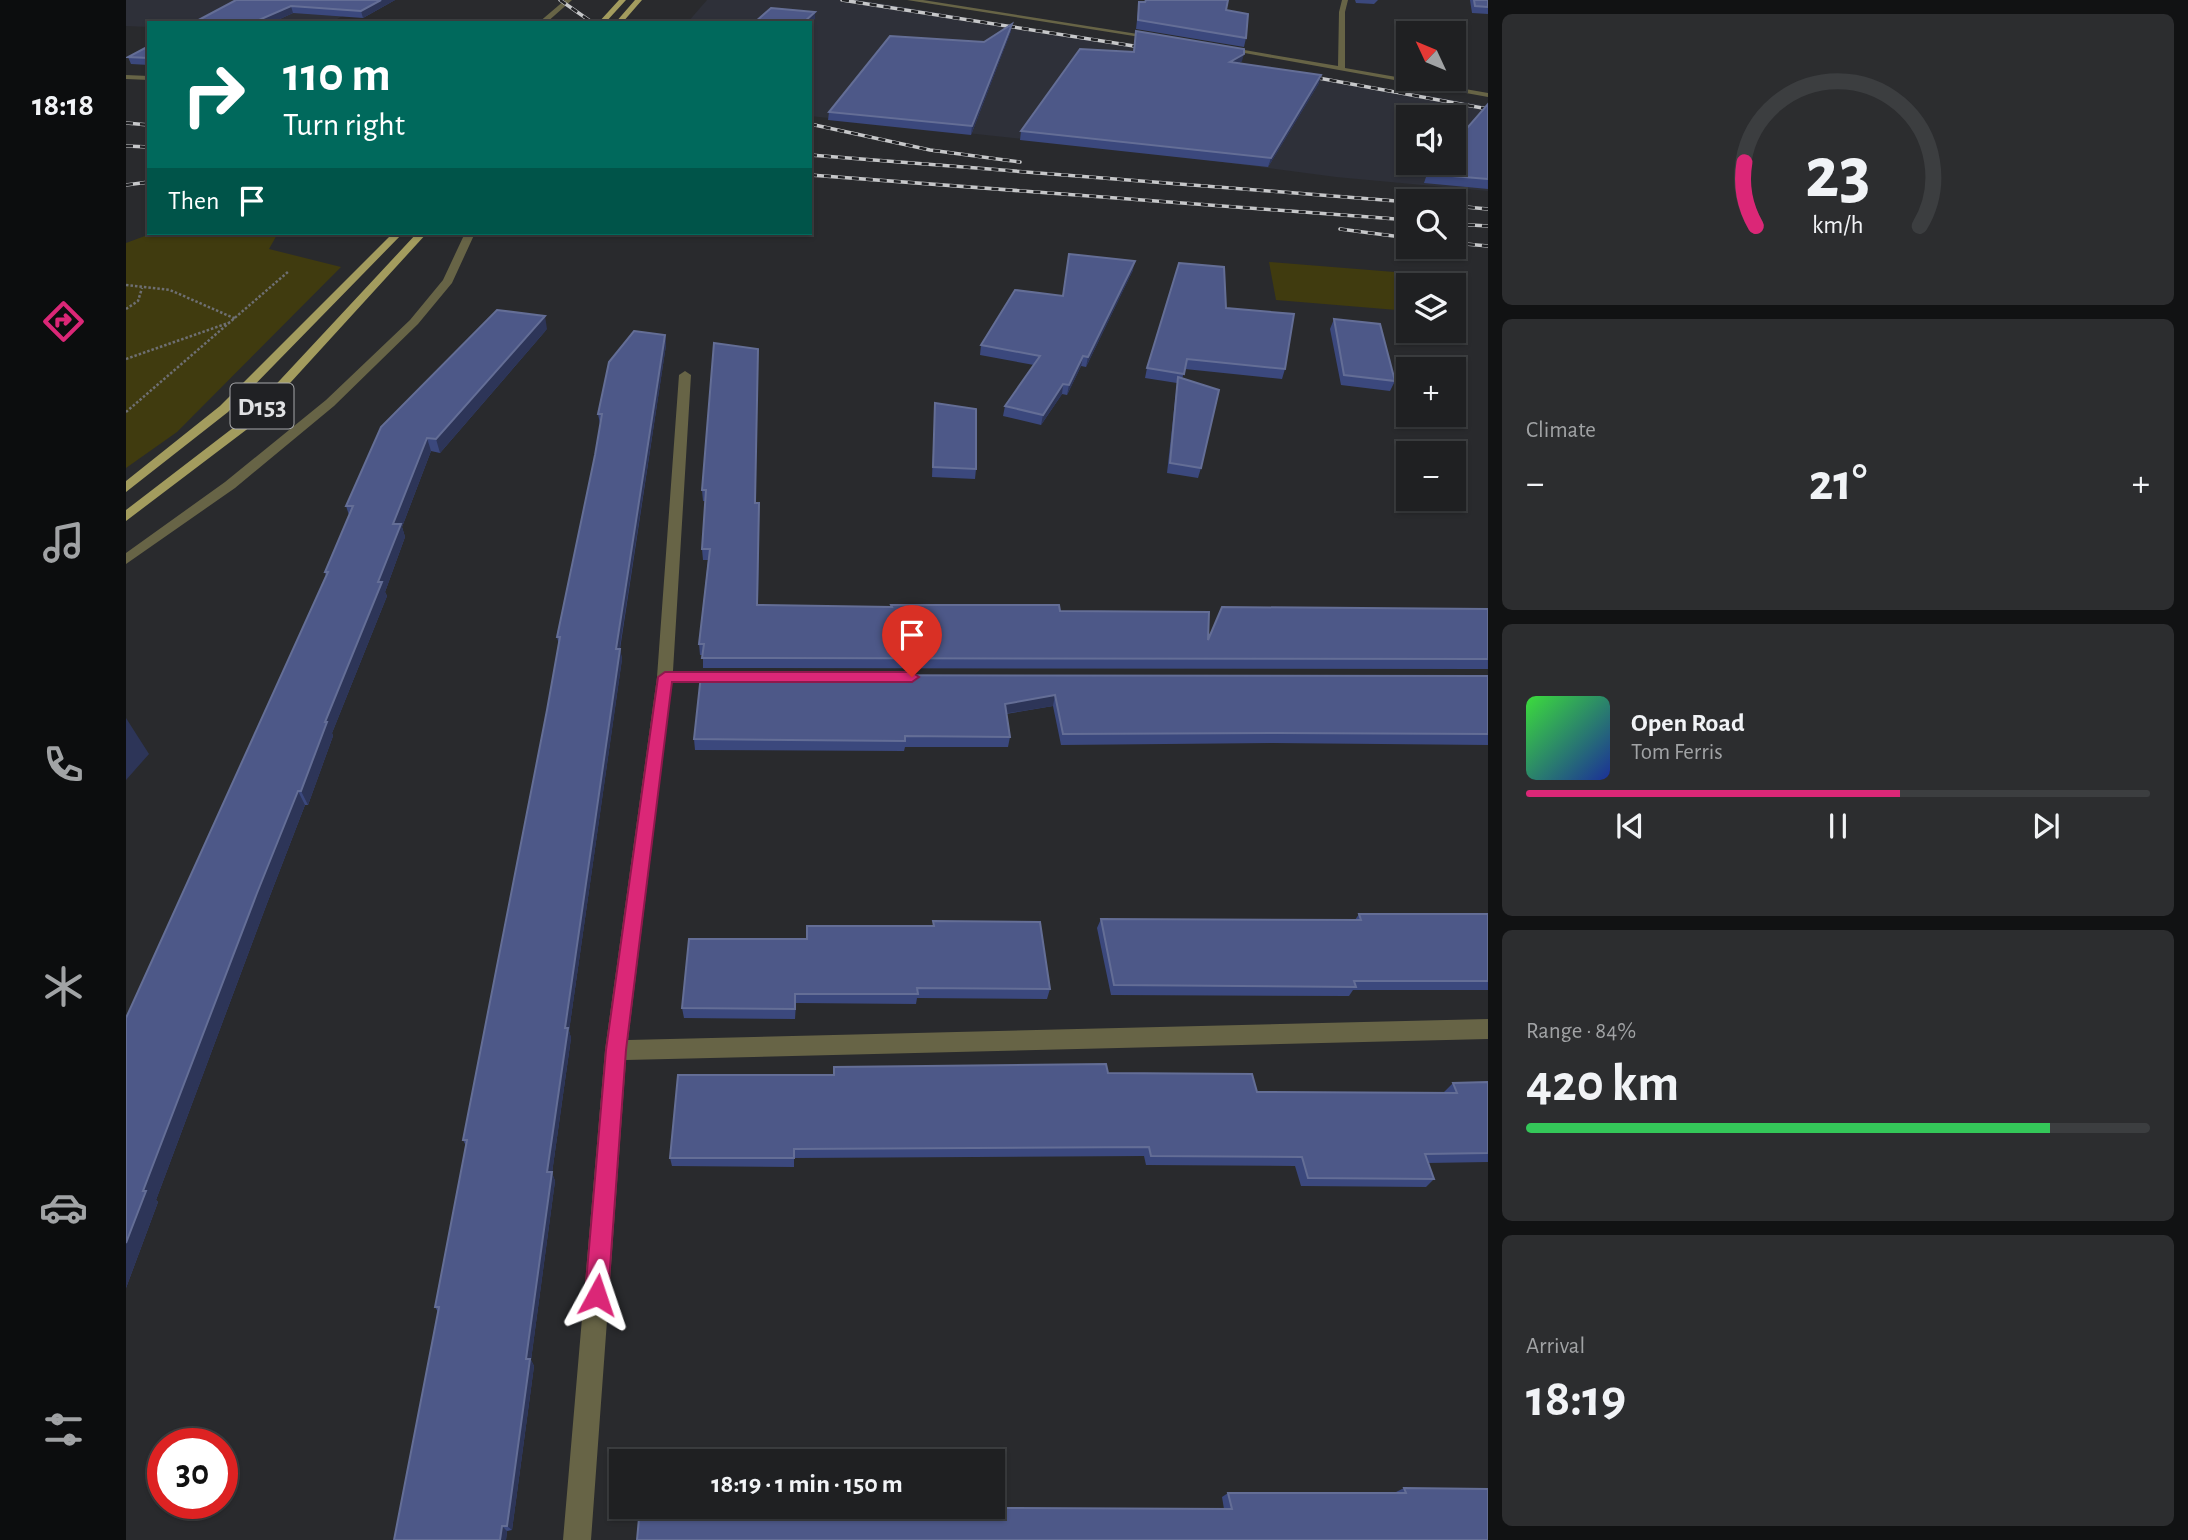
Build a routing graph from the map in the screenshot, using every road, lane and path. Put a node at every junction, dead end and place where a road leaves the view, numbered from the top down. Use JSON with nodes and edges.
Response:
{"nodes":[{"id":1,"x":569,"y":0,"type":"edge"},
{"id":2,"x":623,"y":0,"type":"edge"},
{"id":3,"x":639,"y":0,"type":"edge"},
{"id":4,"x":910,"y":0,"type":"edge"},
{"id":5,"x":1345,"y":0,"type":"edge"},
{"id":6,"x":543,"y":21,"type":"edge"},
{"id":7,"x":603,"y":21,"type":"edge"},
{"id":8,"x":620,"y":21,"type":"edge"},
{"id":9,"x":1166,"y":39,"type":"edge"},
{"id":10,"x":1207,"y":45,"type":"edge"},
{"id":11,"x":1342,"y":68,"type":"junction"},
{"id":12,"x":126,"y":77,"type":"edge"},
{"id":13,"x":147,"y":78,"type":"edge"},
{"id":14,"x":1488,"y":95,"type":"edge"},
{"id":15,"x":396,"y":235,"type":"edge"},
{"id":16,"x":420,"y":235,"type":"edge"},
{"id":17,"x":469,"y":235,"type":"edge"},
{"id":18,"x":289,"y":271,"type":"dead end"},
{"id":19,"x":126,"y":285,"type":"edge"},
{"id":20,"x":142,"y":288,"type":"junction"},
{"id":21,"x":126,"y":309,"type":"edge"},
{"id":22,"x":235,"y":320,"type":"junction"},
{"id":23,"x":126,"y":359,"type":"edge"},
{"id":24,"x":685,"y":375,"type":"dead end"},
{"id":25,"x":126,"y":412,"type":"edge"},
{"id":26,"x":126,"y":488,"type":"edge"},
{"id":27,"x":126,"y":517,"type":"edge"},
{"id":28,"x":126,"y":560,"type":"edge"},
{"id":29,"x":665,"y":677,"type":"junction"},
{"id":30,"x":735,"y":677,"type":"edge"},
{"id":31,"x":1488,"y":1029,"type":"edge"},
{"id":32,"x":616,"y":1050,"type":"junction"},
{"id":33,"x":577,"y":1540,"type":"edge"}],
"edges":[{"from":1,"to":6,"type":"street"},
{"from":2,"to":7,"type":"main road"},
{"from":3,"to":8,"type":"main road"},
{"from":4,"to":9,"type":"street"},
{"from":5,"to":11,"type":"street"},
{"from":10,"to":11,"type":"street"},
{"from":11,"to":14,"type":"street"},
{"from":12,"to":13,"type":"street"},
{"from":15,"to":26,"type":"main road","number":"D153"},
{"from":16,"to":27,"type":"main road","number":"D153"},
{"from":17,"to":28,"type":"street"},
{"from":18,"to":22,"type":"path"},
{"from":19,"to":20,"type":"path"},
{"from":20,"to":21,"type":"path"},
{"from":20,"to":22,"type":"path"},
{"from":22,"to":23,"type":"path"},
{"from":22,"to":25,"type":"path"},
{"from":24,"to":29,"type":"street"},
{"from":29,"to":30,"type":"street"},
{"from":29,"to":32,"type":"street"},
{"from":31,"to":32,"type":"street"},
{"from":32,"to":33,"type":"street"}]}
